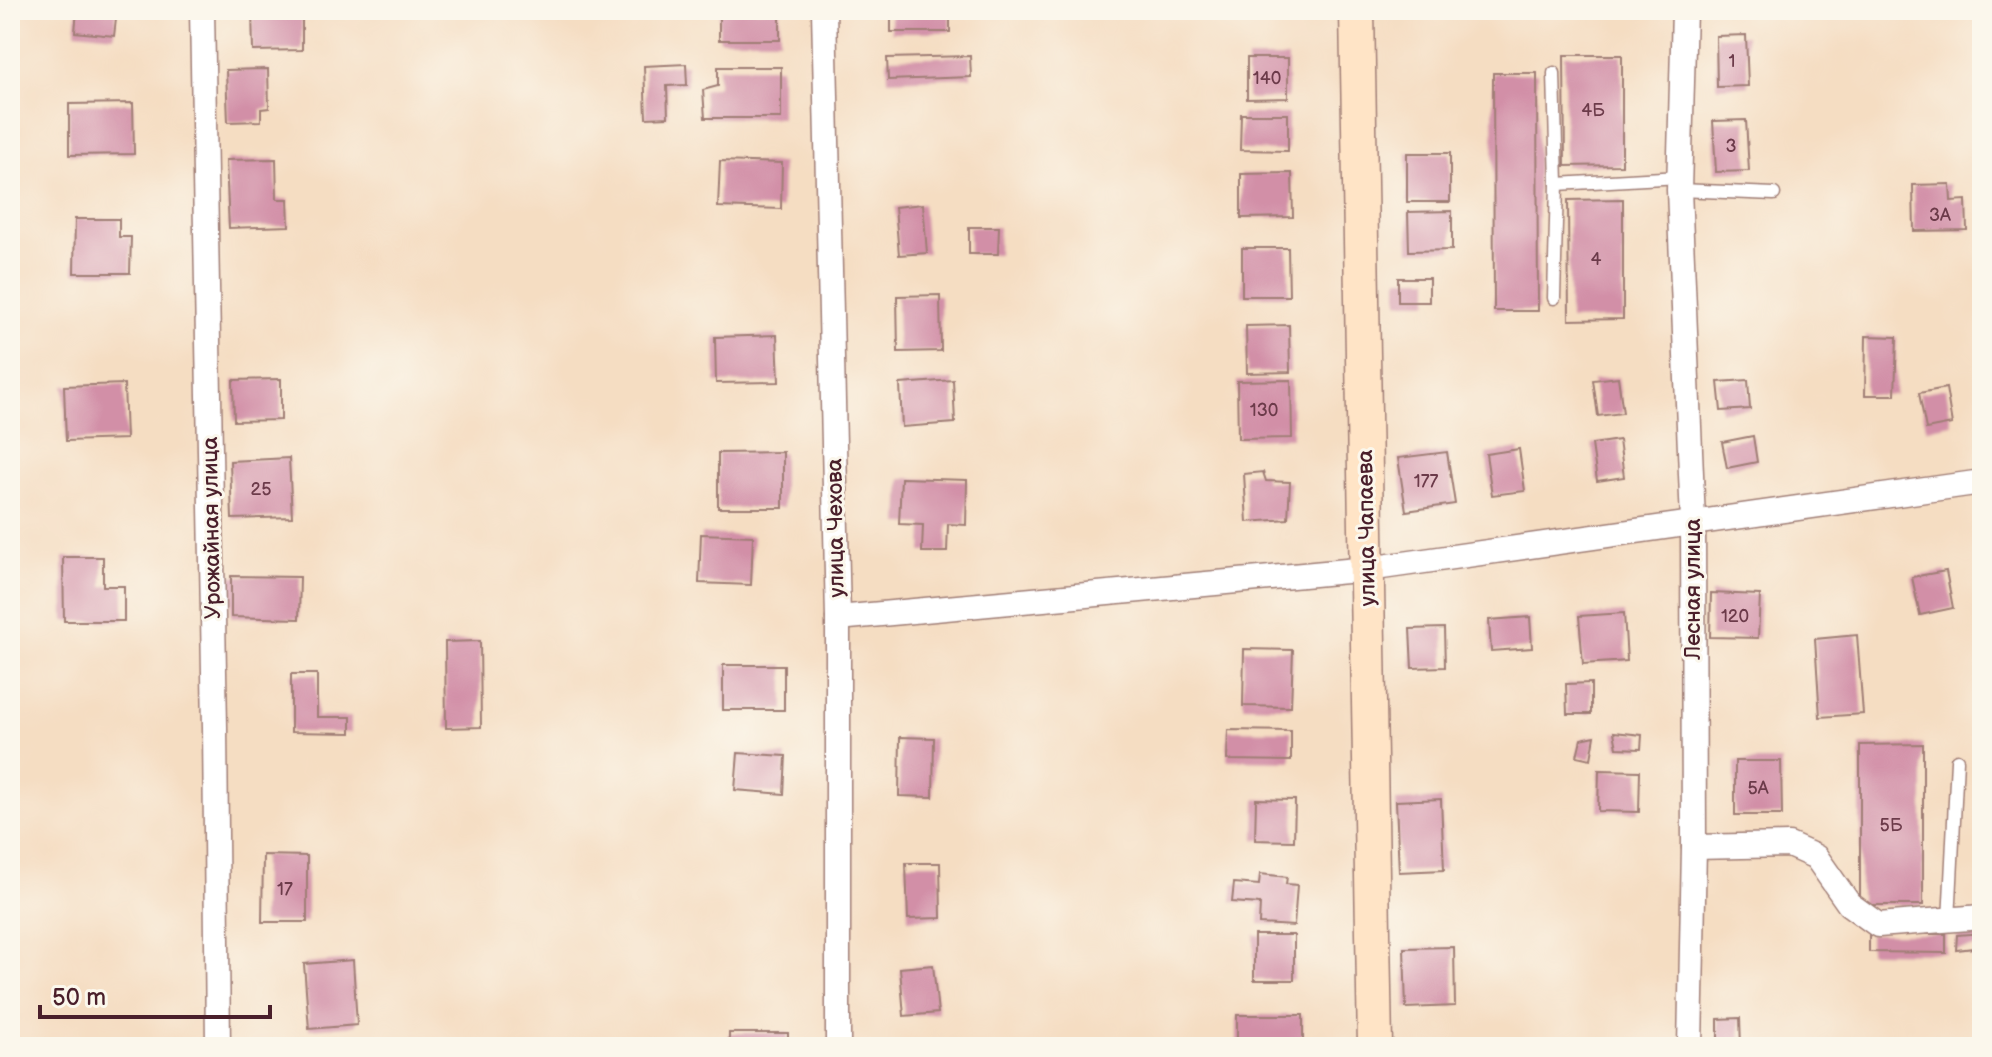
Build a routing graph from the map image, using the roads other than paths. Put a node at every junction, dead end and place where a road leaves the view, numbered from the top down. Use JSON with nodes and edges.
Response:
{"nodes":[{"id":1,"x":202,"y":10,"type":"edge"},
{"id":2,"x":824,"y":10,"type":"edge"},
{"id":3,"x":1357,"y":10,"type":"edge"},
{"id":4,"x":1684,"y":10,"type":"edge"},
{"id":5,"x":1554,"y":73,"type":"dead end"},
{"id":6,"x":1679,"y":183,"type":"junction"},
{"id":7,"x":1557,"y":184,"type":"junction"},
{"id":8,"x":1774,"y":194,"type":"dead end"},
{"id":9,"x":1554,"y":298,"type":"dead end"},
{"id":10,"x":1982,"y":482,"type":"edge"},
{"id":11,"x":1693,"y":521,"type":"junction"},
{"id":12,"x":1368,"y":569,"type":"junction"},
{"id":13,"x":838,"y":618,"type":"junction"},
{"id":14,"x":1957,"y":760,"type":"dead end"},
{"id":15,"x":1694,"y":847,"type":"junction"},
{"id":16,"x":1982,"y":917,"type":"edge"},
{"id":17,"x":1949,"y":921,"type":"junction"},
{"id":18,"x":218,"y":1047,"type":"edge"},
{"id":19,"x":838,"y":1047,"type":"edge"},
{"id":20,"x":1375,"y":1047,"type":"edge"},
{"id":21,"x":1690,"y":1047,"type":"edge"}],
"edges":[{"from":1,"to":18,"type":"street","name":"Урожайная улица"},
{"from":2,"to":13,"type":"street","name":"улица Чехова"},
{"from":3,"to":12,"type":"street","name":"улица Чапаева"},
{"from":4,"to":6,"type":"street","name":"Лесная улица"},
{"from":5,"to":7,"type":"lane"},
{"from":6,"to":7,"type":"lane"},
{"from":6,"to":8,"type":"lane"},
{"from":6,"to":11,"type":"street","name":"Лесная улица"},
{"from":7,"to":9,"type":"lane"},
{"from":10,"to":11,"type":"street"},
{"from":11,"to":12,"type":"street"},
{"from":11,"to":15,"type":"street","name":"Лесная улица"},
{"from":12,"to":13,"type":"street"},
{"from":12,"to":20,"type":"street","name":"улица Чапаева"},
{"from":13,"to":19,"type":"street","name":"улица Чехова"},
{"from":14,"to":17,"type":"lane"},
{"from":15,"to":17,"type":"street"},
{"from":15,"to":21,"type":"street","name":"Лесная улица"},
{"from":16,"to":17,"type":"street"}]}
